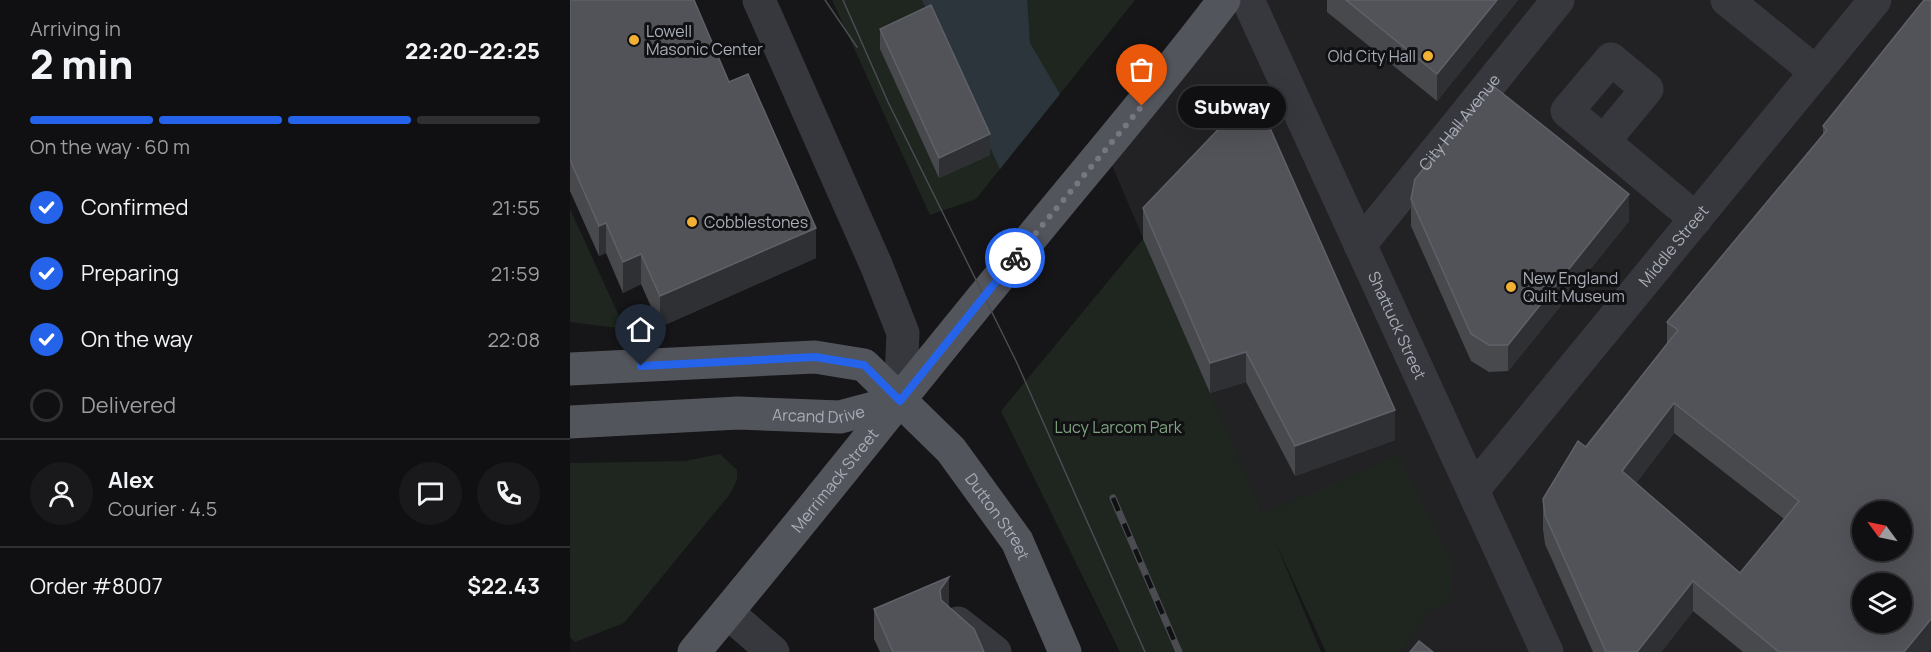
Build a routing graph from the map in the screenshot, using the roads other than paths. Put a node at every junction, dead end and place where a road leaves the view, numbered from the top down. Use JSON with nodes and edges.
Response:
{"nodes":[{"id":1,"x":759,"y":0,"type":"edge"},
{"id":2,"x":1224,"y":0,"type":"edge"},
{"id":3,"x":1248,"y":0,"type":"edge"},
{"id":4,"x":1558,"y":0,"type":"edge"},
{"id":5,"x":1727,"y":0,"type":"edge"},
{"id":6,"x":1875,"y":0,"type":"edge"},
{"id":7,"x":1816,"y":72,"type":"junction"},
{"id":8,"x":1604,"y":141,"type":"dead end"},
{"id":9,"x":1696,"y":219,"type":"junction"},
{"id":10,"x":1360,"y":244,"type":"junction"},
{"id":11,"x":570,"y":369,"type":"edge"},
{"id":12,"x":900,"y":401,"type":"junction"},
{"id":13,"x":570,"y":422,"type":"edge"},
{"id":14,"x":1473,"y":490,"type":"junction"},
{"id":15,"x":727,"y":612,"type":"junction"},
{"id":16,"x":958,"y":623,"type":"edge"},
{"id":17,"x":1061,"y":651,"type":"edge"},
{"id":18,"x":694,"y":652,"type":"edge"},
{"id":19,"x":773,"y":652,"type":"edge"},
{"id":20,"x":995,"y":652,"type":"edge"},
{"id":21,"x":1547,"y":652,"type":"edge"}],
"edges":[{"from":1,"to":12,"type":"street"},
{"from":2,"to":12,"type":"main road","name":"Merrimack Street"},
{"from":3,"to":10,"type":"street","name":"Shattuck Street"},
{"from":4,"to":10,"type":"street","name":"City Hall Avenue"},
{"from":5,"to":7,"type":"street"},
{"from":6,"to":7,"type":"street","name":"Middle Street"},
{"from":7,"to":9,"type":"street","name":"Middle Street"},
{"from":8,"to":9,"type":"street"},
{"from":9,"to":14,"type":"street","name":"Middle Street"},
{"from":10,"to":14,"type":"street","name":"Shattuck Street"},
{"from":11,"to":12,"type":"main road","name":"Arcand Drive"},
{"from":12,"to":13,"type":"main road","name":"Arcand Drive"},
{"from":12,"to":15,"type":"main road","name":"Merrimack Street"},
{"from":12,"to":17,"type":"main road","name":"Dutton Street"},
{"from":14,"to":21,"type":"street","name":"Shattuck Street"},
{"from":15,"to":18,"type":"main road","name":"Merrimack Street"},
{"from":15,"to":19,"type":"street"},
{"from":16,"to":20,"type":"street"}]}
